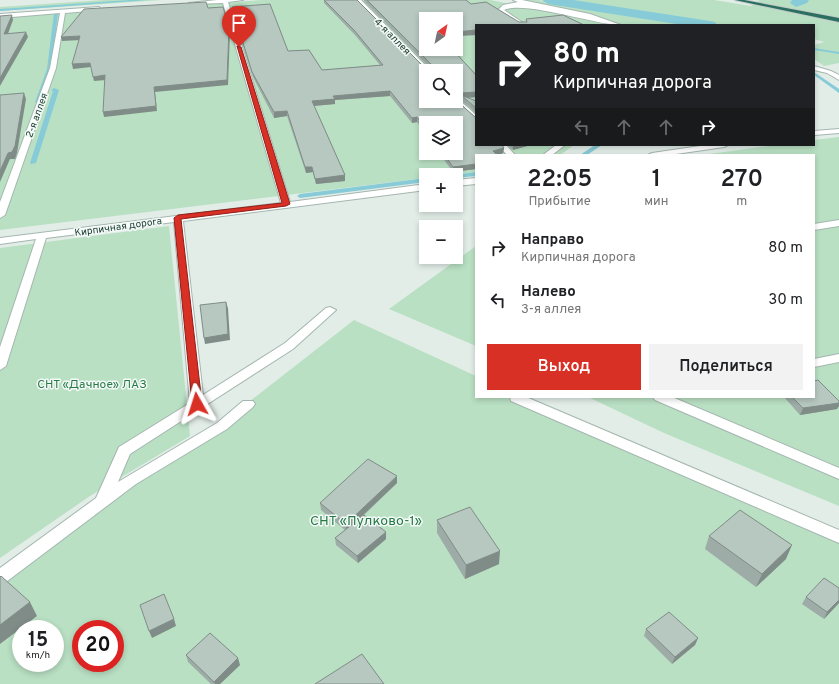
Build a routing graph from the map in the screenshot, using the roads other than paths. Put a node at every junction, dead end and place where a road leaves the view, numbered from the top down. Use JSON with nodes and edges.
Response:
{"nodes":[{"id":1,"x":241,"y":0,"type":"edge"},
{"id":2,"x":358,"y":0,"type":"edge"},
{"id":3,"x":515,"y":0,"type":"edge"},
{"id":4,"x":737,"y":0,"type":"edge"},
{"id":5,"x":225,"y":1,"type":"junction"},
{"id":6,"x":526,"y":2,"type":"junction"},
{"id":7,"x":187,"y":4,"type":"edge"},
{"id":8,"x":104,"y":9,"type":"edge"},
{"id":9,"x":62,"y":12,"type":"junction"},
{"id":10,"x":0,"y":16,"type":"edge"},
{"id":11,"x":839,"y":20,"type":"edge"},
{"id":12,"x":522,"y":24,"type":"edge"},
{"id":13,"x":615,"y":24,"type":"edge"},
{"id":14,"x":421,"y":64,"type":"edge"},
{"id":15,"x":815,"y":68,"type":"edge"},
{"id":16,"x":839,"y":78,"type":"edge"},
{"id":17,"x":463,"y":106,"type":"edge"},
{"id":18,"x":475,"y":118,"type":"edge"},
{"id":19,"x":839,"y":130,"type":"edge"},
{"id":20,"x":815,"y":133,"type":"edge"},
{"id":21,"x":503,"y":146,"type":"edge"},
{"id":22,"x":560,"y":146,"type":"edge"},
{"id":23,"x":717,"y":146,"type":"edge"},
{"id":24,"x":510,"y":154,"type":"edge"},
{"id":25,"x":548,"y":154,"type":"edge"},
{"id":26,"x":659,"y":154,"type":"edge"},
{"id":27,"x":475,"y":181,"type":"edge"},
{"id":28,"x":463,"y":182,"type":"edge"},
{"id":29,"x":419,"y":188,"type":"edge"},
{"id":30,"x":286,"y":204,"type":"junction"},
{"id":31,"x":0,"y":215,"type":"edge"},
{"id":32,"x":178,"y":218,"type":"junction"},
{"id":33,"x":839,"y":223,"type":"edge"},
{"id":34,"x":815,"y":227,"type":"edge"},
{"id":35,"x":42,"y":236,"type":"junction"},
{"id":36,"x":0,"y":241,"type":"edge"},
{"id":37,"x":330,"y":310,"type":"dead end"},
{"id":38,"x":839,"y":358,"type":"edge"},
{"id":39,"x":815,"y":363,"type":"edge"},
{"id":40,"x":0,"y":366,"type":"edge"},
{"id":41,"x":516,"y":398,"type":"dead end"},
{"id":42,"x":662,"y":398,"type":"edge"},
{"id":43,"x":197,"y":404,"type":"junction"},
{"id":44,"x":248,"y":404,"type":"dead end"},
{"id":45,"x":839,"y":474,"type":"edge"},
{"id":46,"x":101,"y":503,"type":"junction"},
{"id":47,"x":839,"y":537,"type":"edge"},
{"id":48,"x":0,"y":576,"type":"edge"}],
"edges":[{"from":1,"to":5,"type":"street"},
{"from":2,"to":14,"type":"street","name":"4-я аллея"},
{"from":3,"to":6,"type":"street"},
{"from":4,"to":11,"type":"highway"},
{"from":5,"to":7,"type":"street"},
{"from":5,"to":30,"type":"street"},
{"from":6,"to":12,"type":"street"},
{"from":6,"to":13,"type":"street"},
{"from":8,"to":9,"type":"street"},
{"from":9,"to":10,"type":"street"},
{"from":9,"to":31,"type":"street","name":"2-я аллея"},
{"from":15,"to":16,"type":"street"},
{"from":17,"to":18,"type":"street"},
{"from":19,"to":20,"type":"street"},
{"from":21,"to":24,"type":"street"},
{"from":22,"to":25,"type":"street"},
{"from":23,"to":26,"type":"street"},
{"from":27,"to":28,"type":"street"},
{"from":29,"to":30,"type":"street","name":"Кирпичная дорога"},
{"from":30,"to":32,"type":"street","name":"Кирпичная дорога"},
{"from":32,"to":35,"type":"street","name":"Кирпичная дорога"},
{"from":32,"to":43,"type":"street"},
{"from":33,"to":34,"type":"street"},
{"from":35,"to":36,"type":"street","name":"Кирпичная дорога"},
{"from":35,"to":40,"type":"street"},
{"from":37,"to":43,"type":"street"},
{"from":38,"to":39,"type":"street"},
{"from":41,"to":47,"type":"street"},
{"from":42,"to":45,"type":"street"},
{"from":43,"to":46,"type":"street"},
{"from":44,"to":46,"type":"street"},
{"from":46,"to":48,"type":"street"}]}
